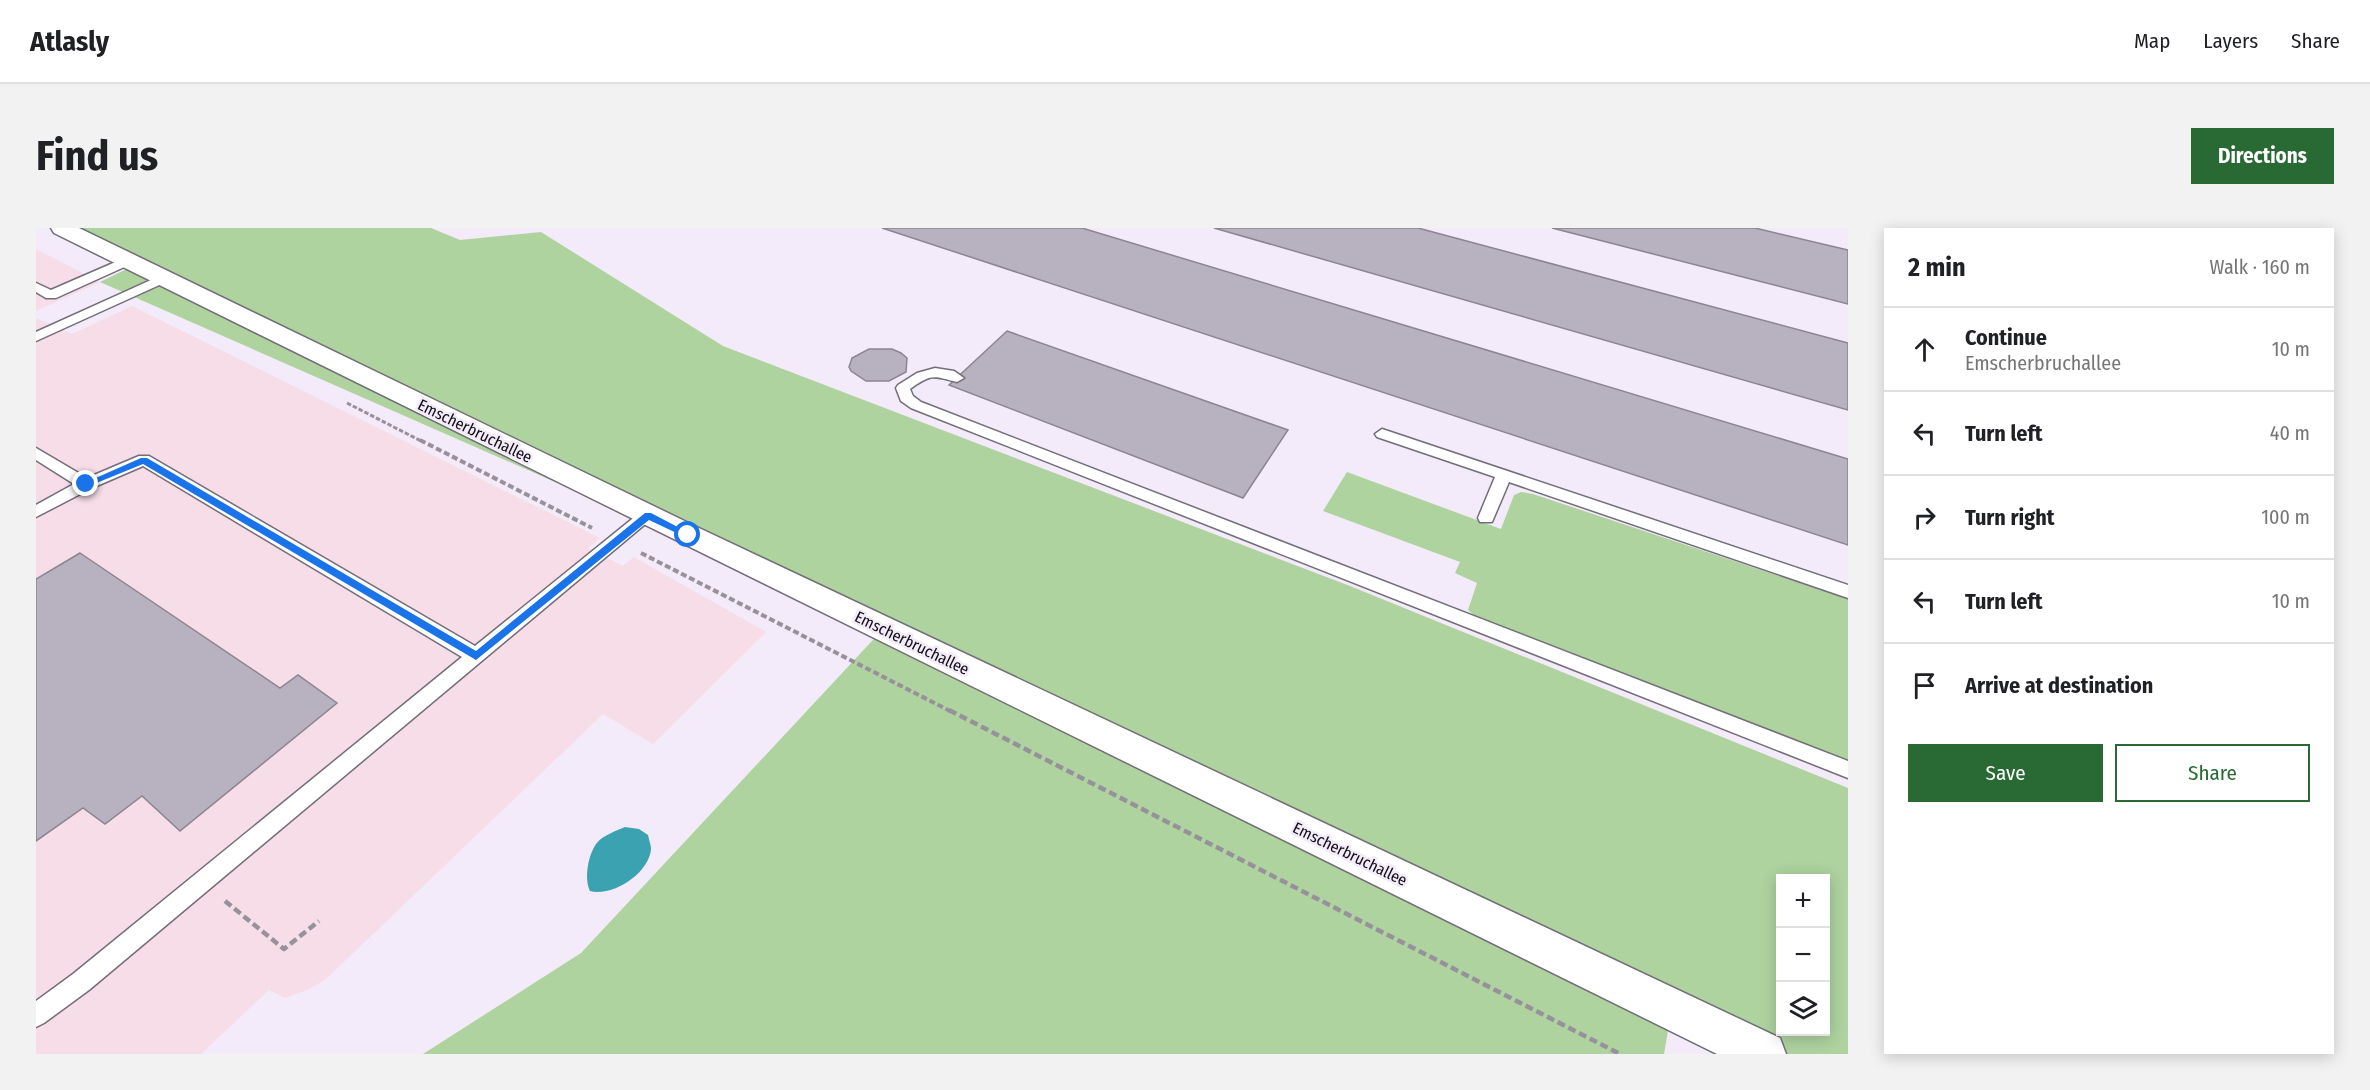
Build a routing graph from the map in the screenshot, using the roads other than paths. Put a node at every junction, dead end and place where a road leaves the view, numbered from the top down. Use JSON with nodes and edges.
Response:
{"nodes":[{"id":1,"x":62,"y":228,"type":"edge"},
{"id":2,"x":127,"y":261,"type":"junction"},
{"id":3,"x":162,"y":279,"type":"junction"},
{"id":4,"x":36,"y":287,"type":"edge"},
{"id":5,"x":51,"y":295,"type":"junction"},
{"id":6,"x":36,"y":302,"type":"edge"},
{"id":7,"x":36,"y":337,"type":"edge"},
{"id":8,"x":957,"y":378,"type":"dead end"},
{"id":9,"x":1382,"y":434,"type":"dead end"},
{"id":10,"x":36,"y":453,"type":"edge"},
{"id":11,"x":1504,"y":475,"type":"junction"},
{"id":12,"x":86,"y":484,"type":"junction"},
{"id":13,"x":36,"y":512,"type":"edge"},
{"id":14,"x":648,"y":516,"type":"junction"},
{"id":15,"x":1486,"y":518,"type":"dead end"},
{"id":16,"x":1848,"y":592,"type":"edge"},
{"id":17,"x":476,"y":656,"type":"junction"},
{"id":18,"x":1848,"y":770,"type":"edge"},
{"id":19,"x":36,"y":1015,"type":"edge"},
{"id":20,"x":1764,"y":1054,"type":"edge"}],
"edges":[{"from":1,"to":2,"type":"street","name":"Emscherbruchallee"},
{"from":2,"to":3,"type":"street","name":"Emscherbruchallee"},
{"from":2,"to":5,"type":"lane"},
{"from":3,"to":7,"type":"lane"},
{"from":3,"to":14,"type":"street","name":"Emscherbruchallee"},
{"from":4,"to":5,"type":"lane"},
{"from":5,"to":6,"type":"lane"},
{"from":8,"to":18,"type":"lane"},
{"from":9,"to":11,"type":"lane"},
{"from":10,"to":12,"type":"lane"},
{"from":11,"to":15,"type":"lane"},
{"from":11,"to":16,"type":"lane"},
{"from":12,"to":13,"type":"lane"},
{"from":12,"to":17,"type":"lane"},
{"from":14,"to":17,"type":"lane"},
{"from":14,"to":20,"type":"street","name":"Emscherbruchallee"},
{"from":17,"to":19,"type":"lane"}]}
